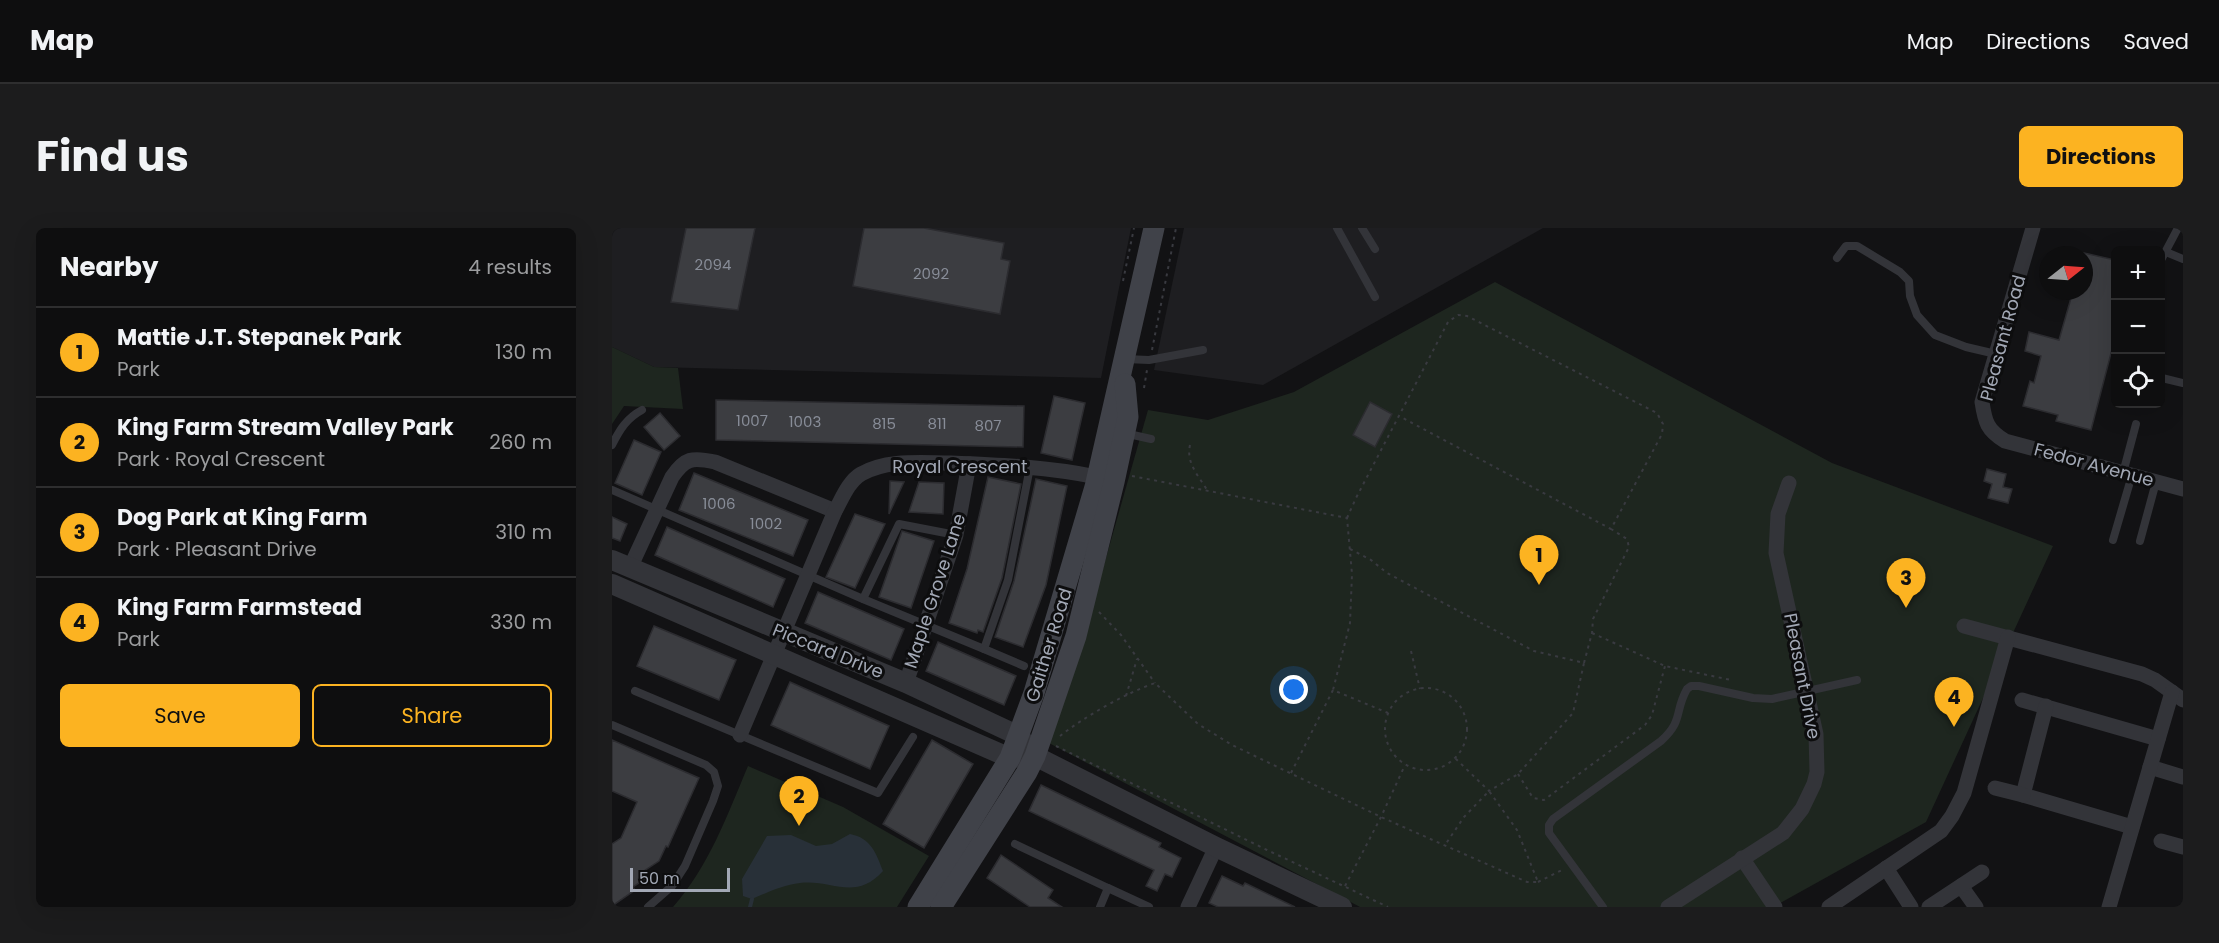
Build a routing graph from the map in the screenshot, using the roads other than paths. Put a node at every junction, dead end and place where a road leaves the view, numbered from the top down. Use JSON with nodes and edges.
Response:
{"nodes":[{"id":1,"x":1154,"y":228,"type":"edge"},
{"id":2,"x":1337,"y":228,"type":"edge"},
{"id":3,"x":1362,"y":228,"type":"edge"},
{"id":4,"x":2033,"y":228,"type":"edge"},
{"id":5,"x":2178,"y":228,"type":"edge"},
{"id":6,"x":1374,"y":249,"type":"dead end"},
{"id":7,"x":2166,"y":252,"type":"joint"},
{"id":8,"x":1837,"y":258,"type":"dead end"},
{"id":9,"x":2183,"y":259,"type":"edge"},
{"id":10,"x":1375,"y":297,"type":"dead end"},
{"id":11,"x":1203,"y":350,"type":"dead end"},
{"id":12,"x":1996,"y":354,"type":"junction"},
{"id":13,"x":1123,"y":359,"type":"junction"},
{"id":14,"x":2165,"y":379,"type":"edge"},
{"id":15,"x":2183,"y":383,"type":"edge"},
{"id":16,"x":642,"y":410,"type":"dead end"},
{"id":17,"x":2136,"y":424,"type":"dead end"},
{"id":18,"x":1124,"y":437,"type":"junction"},
{"id":19,"x":1151,"y":439,"type":"dead end"},
{"id":20,"x":2005,"y":441,"type":"joint"},
{"id":21,"x":612,"y":445,"type":"edge"},
{"id":22,"x":969,"y":464,"type":"junction"},
{"id":23,"x":1030,"y":467,"type":"junction"},
{"id":24,"x":2127,"y":474,"type":"junction"},
{"id":25,"x":1097,"y":477,"type":"junction"},
{"id":26,"x":2156,"y":482,"type":"junction"},
{"id":27,"x":1788,"y":483,"type":"dead end"},
{"id":28,"x":2183,"y":489,"type":"edge"},
{"id":29,"x":612,"y":490,"type":"edge"},
{"id":30,"x":657,"y":510,"type":"junction"},
{"id":31,"x":835,"y":511,"type":"junction"},
{"id":32,"x":956,"y":535,"type":"junction"},
{"id":33,"x":2113,"y":540,"type":"dead end"},
{"id":34,"x":2140,"y":541,"type":"dead end"},
{"id":35,"x":612,"y":560,"type":"edge"},
{"id":36,"x":630,"y":568,"type":"junction"},
{"id":37,"x":807,"y":575,"type":"junction"},
{"id":38,"x":612,"y":584,"type":"edge"},
{"id":39,"x":863,"y":599,"type":"junction"},
{"id":40,"x":926,"y":626,"type":"junction"},
{"id":41,"x":1964,"y":626,"type":"dead end"},
{"id":42,"x":783,"y":632,"type":"junction"},
{"id":43,"x":2008,"y":637,"type":"junction"},
{"id":44,"x":984,"y":649,"type":"junction"},
{"id":45,"x":774,"y":653,"type":"junction"},
{"id":46,"x":1024,"y":666,"type":"dead end"},
{"id":47,"x":1857,"y":680,"type":"dead end"},
{"id":48,"x":906,"y":683,"type":"junction"},
{"id":49,"x":634,"y":691,"type":"dead end"},
{"id":50,"x":1806,"y":692,"type":"junction"},
{"id":51,"x":2177,"y":696,"type":"edge"},
{"id":52,"x":2022,"y":700,"type":"dead end"},
{"id":53,"x":2046,"y":706,"type":"junction"},
{"id":54,"x":612,"y":725,"type":"edge"},
{"id":55,"x":740,"y":735,"type":"junction"},
{"id":56,"x":1019,"y":736,"type":"junction"},
{"id":57,"x":913,"y":737,"type":"dead end"},
{"id":58,"x":2158,"y":739,"type":"junction"},
{"id":59,"x":1043,"y":745,"type":"junction"},
{"id":60,"x":1010,"y":758,"type":"junction"},
{"id":61,"x":2150,"y":767,"type":"junction"},
{"id":62,"x":2183,"y":777,"type":"edge"},
{"id":63,"x":1995,"y":788,"type":"dead end"},
{"id":64,"x":2023,"y":795,"type":"junction"},
{"id":65,"x":2132,"y":828,"type":"junction"},
{"id":66,"x":2161,"y":841,"type":"dead end"},
{"id":67,"x":1015,"y":844,"type":"dead end"},
{"id":68,"x":1216,"y":847,"type":"junction"},
{"id":69,"x":2183,"y":847,"type":"edge"},
{"id":70,"x":1742,"y":858,"type":"junction"},
{"id":71,"x":1886,"y":868,"type":"junction"},
{"id":72,"x":1982,"y":872,"type":"dead end"},
{"id":73,"x":1961,"y":886,"type":"junction"},
{"id":74,"x":1108,"y":888,"type":"junction"},
{"id":75,"x":648,"y":907,"type":"edge"},
{"id":76,"x":918,"y":907,"type":"edge"},
{"id":77,"x":941,"y":907,"type":"edge"},
{"id":78,"x":1100,"y":907,"type":"edge"},
{"id":79,"x":1149,"y":907,"type":"edge"},
{"id":80,"x":1188,"y":907,"type":"edge"},
{"id":81,"x":1342,"y":907,"type":"edge"},
{"id":82,"x":1603,"y":907,"type":"edge"},
{"id":83,"x":1668,"y":907,"type":"edge"},
{"id":84,"x":1774,"y":907,"type":"edge"},
{"id":85,"x":1828,"y":907,"type":"edge"},
{"id":86,"x":1911,"y":907,"type":"edge"},
{"id":87,"x":1929,"y":907,"type":"edge"},
{"id":88,"x":1976,"y":907,"type":"edge"},
{"id":89,"x":2109,"y":907,"type":"edge"}],
"edges":[{"from":1,"to":13,"type":"main road","name":"Gaither Road"},
{"from":2,"to":10,"type":"lane"},
{"from":3,"to":6,"type":"lane"},
{"from":4,"to":12,"type":"street","name":"Pleasant Road"},
{"from":5,"to":7,"type":"lane"},
{"from":7,"to":9,"type":"lane"},
{"from":8,"to":12,"type":"lane"},
{"from":11,"to":13,"type":"lane"},
{"from":12,"to":20,"type":"street","name":"Pleasant Road"},
{"from":13,"to":18,"type":"main road","name":"Gaither Road"},
{"from":13,"to":25,"type":"main road","name":"Gaither Road"},
{"from":14,"to":15,"type":"lane"},
{"from":16,"to":21,"type":"lane"},
{"from":17,"to":24,"type":"lane"},
{"from":18,"to":19,"type":"lane"},
{"from":18,"to":59,"type":"main road","name":"Gaither Road"},
{"from":20,"to":24,"type":"street","name":"Fedor Avenue"},
{"from":22,"to":23,"type":"street","name":"Royal Crescent"},
{"from":22,"to":31,"type":"street","name":"Royal Crescent"},
{"from":22,"to":32,"type":"street","name":"Maple Grove Lane"},
{"from":23,"to":25,"type":"street","name":"Royal Crescent"},
{"from":23,"to":44,"type":"lane"},
{"from":24,"to":26,"type":"street","name":"Fedor Avenue"},
{"from":24,"to":33,"type":"lane"},
{"from":25,"to":56,"type":"main road","name":"Gaither Road"},
{"from":26,"to":28,"type":"street","name":"Fedor Avenue"},
{"from":26,"to":34,"type":"lane"},
{"from":27,"to":50,"type":"street","name":"Pleasant Drive"},
{"from":29,"to":30,"type":"lane"},
{"from":30,"to":31,"type":"street"},
{"from":30,"to":36,"type":"street"},
{"from":30,"to":37,"type":"lane"},
{"from":31,"to":37,"type":"street","name":"Royal Crescent"},
{"from":32,"to":39,"type":"lane"},
{"from":32,"to":40,"type":"street","name":"Maple Grove Lane"},
{"from":35,"to":36,"type":"street","name":"Piccard Drive"},
{"from":36,"to":42,"type":"street","name":"Piccard Drive"},
{"from":37,"to":39,"type":"lane"},
{"from":37,"to":42,"type":"street","name":"Royal Crescent"},
{"from":38,"to":45,"type":"street","name":"Piccard Drive"},
{"from":39,"to":40,"type":"lane"},
{"from":40,"to":44,"type":"lane"},
{"from":40,"to":48,"type":"street","name":"Maple Grove Lane"},
{"from":41,"to":43,"type":"street"},
{"from":42,"to":45,"type":"street","name":"Royal Crescent"},
{"from":42,"to":48,"type":"street","name":"Piccard Drive"},
{"from":43,"to":51,"type":"street"},
{"from":43,"to":71,"type":"street"},
{"from":44,"to":46,"type":"lane"},
{"from":45,"to":55,"type":"street","name":"Royal Crescent"},
{"from":45,"to":60,"type":"street","name":"Piccard Drive"},
{"from":47,"to":50,"type":"lane"},
{"from":48,"to":56,"type":"street","name":"Piccard Drive"},
{"from":49,"to":55,"type":"lane"},
{"from":50,"to":70,"type":"street","name":"Pleasant Drive"},
{"from":50,"to":82,"type":"lane"},
{"from":51,"to":58,"type":"street"},
{"from":52,"to":53,"type":"street"},
{"from":53,"to":58,"type":"street"},
{"from":53,"to":64,"type":"street"},
{"from":54,"to":75,"type":"lane"},
{"from":55,"to":57,"type":"lane"},
{"from":56,"to":59,"type":"street","name":"Piccard Drive"},
{"from":56,"to":60,"type":"main road","name":"Gaither Road"},
{"from":58,"to":61,"type":"street"},
{"from":59,"to":60,"type":"street","name":"Piccard Drive"},
{"from":59,"to":68,"type":"street","name":"Piccard Drive"},
{"from":59,"to":77,"type":"main road","name":"Gaither Road"},
{"from":60,"to":76,"type":"main road","name":"Gaither Road"},
{"from":61,"to":62,"type":"street"},
{"from":61,"to":65,"type":"street"},
{"from":63,"to":64,"type":"street"},
{"from":64,"to":65,"type":"street"},
{"from":65,"to":89,"type":"street"},
{"from":66,"to":69,"type":"street"},
{"from":67,"to":74,"type":"lane"},
{"from":68,"to":80,"type":"street"},
{"from":68,"to":81,"type":"street","name":"Piccard Drive"},
{"from":70,"to":83,"type":"street","name":"Pleasant Drive"},
{"from":70,"to":84,"type":"street"},
{"from":71,"to":85,"type":"street"},
{"from":71,"to":86,"type":"street"},
{"from":72,"to":73,"type":"street"},
{"from":73,"to":87,"type":"street"},
{"from":73,"to":88,"type":"street"},
{"from":74,"to":78,"type":"lane"},
{"from":74,"to":79,"type":"lane"}]}
